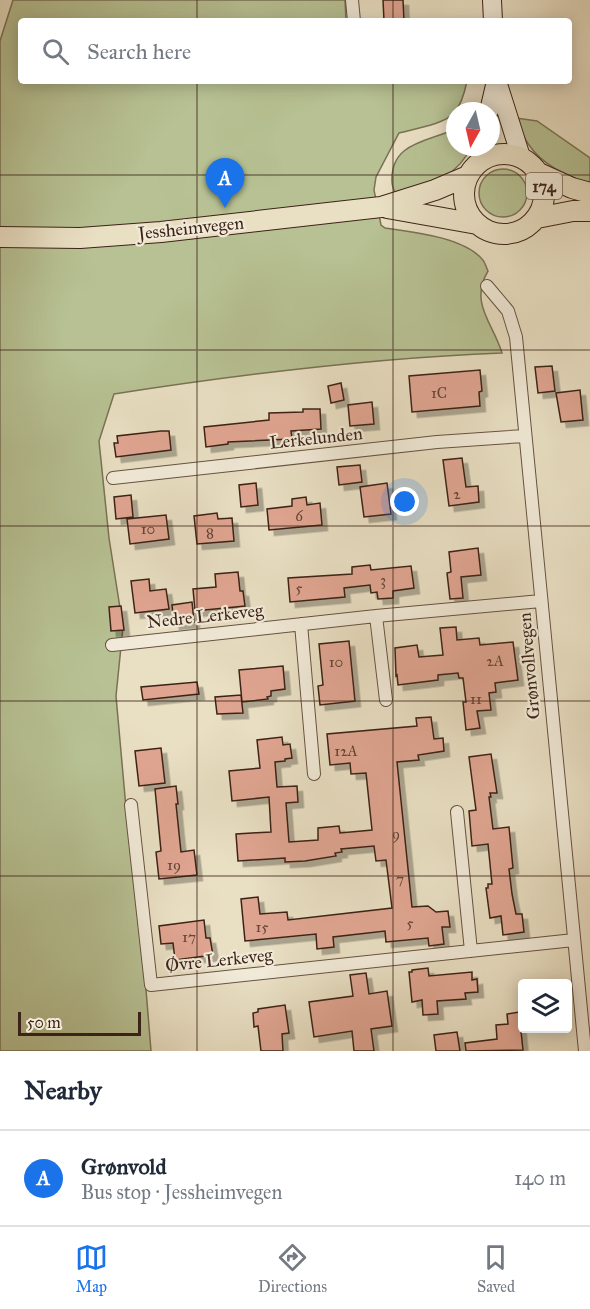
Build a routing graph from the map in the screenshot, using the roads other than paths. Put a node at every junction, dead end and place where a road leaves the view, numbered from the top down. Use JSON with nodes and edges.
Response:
{"nodes":[{"id":1,"x":352,"y":0,"type":"edge"},
{"id":2,"x":492,"y":0,"type":"edge"},
{"id":3,"x":354,"y":18,"type":"edge"},
{"id":4,"x":493,"y":18,"type":"edge"},
{"id":5,"x":496,"y":84,"type":"edge"},
{"id":6,"x":498,"y":84,"type":"edge"},
{"id":7,"x":491,"y":102,"type":"edge"},
{"id":8,"x":500,"y":154,"type":"edge"},
{"id":9,"x":481,"y":156,"type":"edge"},
{"id":10,"x":521,"y":157,"type":"junction"},
{"id":11,"x":539,"y":173,"type":"junction"},
{"id":12,"x":468,"y":176,"type":"junction"},
{"id":13,"x":590,"y":193,"type":"edge"},
{"id":14,"x":381,"y":207,"type":"junction"},
{"id":15,"x":590,"y":211,"type":"edge"},
{"id":16,"x":537,"y":218,"type":"junction"},
{"id":17,"x":477,"y":224,"type":"junction"},
{"id":18,"x":0,"y":237,"type":"edge"},
{"id":19,"x":487,"y":286,"type":"dead end"},
{"id":20,"x":524,"y":436,"type":"junction"},
{"id":21,"x":113,"y":478,"type":"dead end"},
{"id":22,"x":541,"y":601,"type":"junction"},
{"id":23,"x":376,"y":616,"type":"junction"},
{"id":24,"x":301,"y":624,"type":"junction"},
{"id":25,"x":112,"y":645,"type":"dead end"},
{"id":26,"x":386,"y":700,"type":"dead end"},
{"id":27,"x":314,"y":774,"type":"dead end"},
{"id":28,"x":131,"y":805,"type":"dead end"},
{"id":29,"x":457,"y":812,"type":"dead end"},
{"id":30,"x":574,"y":940,"type":"junction"},
{"id":31,"x":471,"y":951,"type":"junction"},
{"id":32,"x":585,"y":1051,"type":"edge"}],
"edges":[{"from":1,"to":3,"type":"street"},
{"from":2,"to":4,"type":"main road"},
{"from":5,"to":7,"type":"main road"},
{"from":6,"to":10,"type":"main road"},
{"from":8,"to":10,"type":"main road","number":"174"},
{"from":9,"to":12,"type":"main road","number":"174"},
{"from":10,"to":11,"type":"main road","number":"174"},
{"from":11,"to":13,"type":"main road","number":"174"},
{"from":11,"to":16,"type":"main road","number":"174"},
{"from":12,"to":14,"type":"main road","name":"Jessheimvegen","number":"174"},
{"from":12,"to":17,"type":"main road"},
{"from":14,"to":17,"type":"main road","name":"Jessheimvegen","number":"174"},
{"from":14,"to":18,"type":"main road","name":"Jessheimvegen","number":"174"},
{"from":15,"to":16,"type":"main road","number":"174"},
{"from":16,"to":17,"type":"main road","number":"174"},
{"from":19,"to":20,"type":"street","name":"Grønvollvegen"},
{"from":20,"to":21,"type":"street","name":"Lerkelunden"},
{"from":20,"to":22,"type":"street","name":"Grønvollvegen"},
{"from":22,"to":23,"type":"street","name":"Nedre Lerkeveg"},
{"from":22,"to":30,"type":"street","name":"Grønvollvegen"},
{"from":23,"to":24,"type":"street","name":"Nedre Lerkeveg"},
{"from":23,"to":26,"type":"street"},
{"from":24,"to":25,"type":"street","name":"Nedre Lerkeveg"},
{"from":24,"to":27,"type":"street"},
{"from":28,"to":31,"type":"street","name":"Øvre Lerkeveg"},
{"from":29,"to":31,"type":"street"},
{"from":30,"to":31,"type":"street","name":"Øvre Lerkeveg"},
{"from":30,"to":32,"type":"street","name":"Grønvollvegen"}]}
